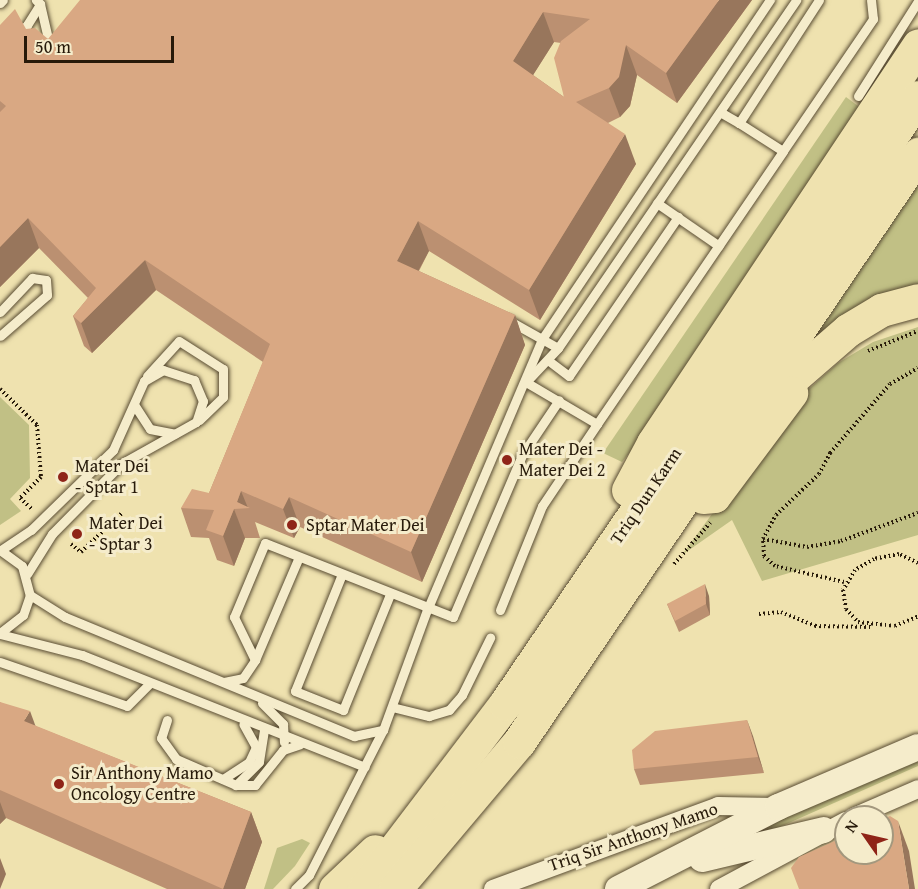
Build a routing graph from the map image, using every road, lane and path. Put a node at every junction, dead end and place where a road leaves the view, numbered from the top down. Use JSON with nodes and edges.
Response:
{"nodes":[{"id":1,"x":770,"y":0,"type":"edge"},
{"id":2,"x":796,"y":0,"type":"edge"},
{"id":3,"x":819,"y":0,"type":"edge"},
{"id":4,"x":871,"y":0,"type":"edge"},
{"id":5,"x":918,"y":1,"type":"edge"},
{"id":6,"x":38,"y":2,"type":"edge"},
{"id":7,"x":918,"y":45,"type":"edge"},
{"id":8,"x":41,"y":53,"type":"edge"},
{"id":9,"x":0,"y":54,"type":"edge"},
{"id":10,"x":858,"y":96,"type":"dead end"},
{"id":11,"x":918,"y":97,"type":"edge"},
{"id":12,"x":720,"y":112,"type":"junction"},
{"id":13,"x":739,"y":123,"type":"junction"},
{"id":14,"x":783,"y":151,"type":"junction"},
{"id":15,"x":918,"y":154,"type":"edge"},
{"id":16,"x":657,"y":203,"type":"junction"},
{"id":17,"x":678,"y":217,"type":"junction"},
{"id":18,"x":719,"y":246,"type":"junction"},
{"id":19,"x":918,"y":300,"type":"edge"},
{"id":20,"x":492,"y":311,"type":"edge"},
{"id":21,"x":0,"y":312,"type":"edge"},
{"id":22,"x":918,"y":316,"type":"edge"},
{"id":23,"x":918,"y":331,"type":"edge"},
{"id":24,"x":0,"y":336,"type":"edge"},
{"id":25,"x":542,"y":339,"type":"junction"},
{"id":26,"x":558,"y":348,"type":"junction"},
{"id":27,"x":858,"y":357,"type":"dead end"},
{"id":28,"x":549,"y":361,"type":"junction"},
{"id":29,"x":918,"y":368,"type":"edge"},
{"id":30,"x":144,"y":381,"type":"junction"},
{"id":31,"x":526,"y":382,"type":"junction"},
{"id":32,"x":0,"y":390,"type":"edge"},
{"id":33,"x":560,"y":400,"type":"junction"},
{"id":34,"x":135,"y":405,"type":"junction"},
{"id":35,"x":196,"y":422,"type":"junction"},
{"id":36,"x":597,"y":424,"type":"junction"},
{"id":37,"x":182,"y":432,"type":"junction"},
{"id":38,"x":711,"y":504,"type":"junction"},
{"id":39,"x":32,"y":509,"type":"dead end"},
{"id":40,"x":123,"y":512,"type":"dead end"},
{"id":41,"x":918,"y":513,"type":"edge"},
{"id":42,"x":763,"y":539,"type":"junction"},
{"id":43,"x":71,"y":544,"type":"dead end"},
{"id":44,"x":0,"y":550,"type":"edge"},
{"id":45,"x":299,"y":557,"type":"junction"},
{"id":46,"x":918,"y":563,"type":"edge"},
{"id":47,"x":27,"y":574,"type":"junction"},
{"id":48,"x":342,"y":574,"type":"junction"},
{"id":49,"x":666,"y":575,"type":"dead end"},
{"id":50,"x":844,"y":582,"type":"junction"},
{"id":51,"x":390,"y":594,"type":"junction"},
{"id":52,"x":30,"y":595,"type":"junction"},
{"id":53,"x":427,"y":610,"type":"junction"},
{"id":54,"x":500,"y":610,"type":"dead end"},
{"id":55,"x":759,"y":614,"type":"dead end"},
{"id":56,"x":918,"y":615,"type":"edge"},
{"id":57,"x":560,"y":622,"type":"junction"},
{"id":58,"x":877,"y":627,"type":"junction"},
{"id":59,"x":0,"y":633,"type":"edge"},
{"id":60,"x":490,"y":638,"type":"dead end"},
{"id":61,"x":255,"y":660,"type":"junction"},
{"id":62,"x":0,"y":662,"type":"edge"},
{"id":63,"x":224,"y":682,"type":"junction"},
{"id":64,"x":149,"y":684,"type":"junction"},
{"id":65,"x":250,"y":694,"type":"junction"},
{"id":66,"x":392,"y":707,"type":"junction"},
{"id":67,"x":167,"y":720,"type":"dead end"},
{"id":68,"x":240,"y":721,"type":"junction"},
{"id":69,"x":264,"y":730,"type":"junction"},
{"id":70,"x":383,"y":730,"type":"junction"},
{"id":71,"x":285,"y":738,"type":"junction"},
{"id":72,"x":519,"y":742,"type":"junction"},
{"id":73,"x":302,"y":744,"type":"junction"},
{"id":74,"x":918,"y":747,"type":"edge"},
{"id":75,"x":283,"y":750,"type":"junction"},
{"id":76,"x":365,"y":767,"type":"junction"},
{"id":77,"x":223,"y":779,"type":"junction"},
{"id":78,"x":445,"y":784,"type":"junction"},
{"id":79,"x":236,"y":785,"type":"junction"},
{"id":80,"x":918,"y":789,"type":"edge"},
{"id":81,"x":881,"y":805,"type":"edge"},
{"id":82,"x":778,"y":807,"type":"junction"},
{"id":83,"x":834,"y":825,"type":"edge"},
{"id":84,"x":834,"y":826,"type":"edge"},
{"id":85,"x":671,"y":866,"type":"junction"},
{"id":86,"x":752,"y":881,"type":"edge"},
{"id":87,"x":295,"y":889,"type":"edge"},
{"id":88,"x":335,"y":889,"type":"edge"},
{"id":89,"x":364,"y":889,"type":"edge"},
{"id":90,"x":395,"y":889,"type":"edge"},
{"id":91,"x":493,"y":889,"type":"edge"},
{"id":92,"x":618,"y":889,"type":"edge"},
{"id":93,"x":719,"y":889,"type":"edge"}],
"edges":[{"from":1,"to":25,"type":"lane"},
{"from":2,"to":12,"type":"lane"},
{"from":3,"to":13,"type":"lane"},
{"from":4,"to":14,"type":"lane"},
{"from":5,"to":10,"type":"lane"},
{"from":6,"to":8,"type":"lane"},
{"from":6,"to":9,"type":"lane"},
{"from":7,"to":57,"type":"highway"},
{"from":11,"to":57,"type":"highway","name":"Triq Dun Karm"},
{"from":12,"to":13,"type":"lane"},
{"from":12,"to":16,"type":"lane"},
{"from":13,"to":14,"type":"lane"},
{"from":14,"to":18,"type":"lane"},
{"from":15,"to":72,"type":"highway","name":"Triq Dun Karm"},
{"from":16,"to":17,"type":"lane"},
{"from":16,"to":26,"type":"lane"},
{"from":17,"to":18,"type":"lane"},
{"from":17,"to":28,"type":"lane"},
{"from":18,"to":36,"type":"lane"},
{"from":19,"to":38,"type":"highway"},
{"from":20,"to":25,"type":"lane"},
{"from":21,"to":24,"type":"lane"},
{"from":22,"to":38,"type":"highway"},
{"from":23,"to":27,"type":"path"},
{"from":25,"to":26,"type":"lane"},
{"from":25,"to":31,"type":"lane"},
{"from":26,"to":28,"type":"lane"},
{"from":28,"to":31,"type":"lane"},
{"from":29,"to":42,"type":"path"},
{"from":30,"to":34,"type":"lane"},
{"from":30,"to":35,"type":"lane"},
{"from":30,"to":35,"type":"lane"},
{"from":31,"to":33,"type":"lane"},
{"from":31,"to":53,"type":"lane"},
{"from":32,"to":39,"type":"path"},
{"from":33,"to":36,"type":"lane"},
{"from":33,"to":53,"type":"lane"},
{"from":34,"to":37,"type":"lane"},
{"from":34,"to":44,"type":"lane"},
{"from":35,"to":37,"type":"lane"},
{"from":36,"to":54,"type":"lane"},
{"from":37,"to":47,"type":"lane"},
{"from":38,"to":49,"type":"path"},
{"from":38,"to":72,"type":"highway"},
{"from":40,"to":43,"type":"path"},
{"from":41,"to":42,"type":"path"},
{"from":42,"to":50,"type":"path"},
{"from":44,"to":47,"type":"lane"},
{"from":45,"to":48,"type":"lane"},
{"from":45,"to":61,"type":"lane"},
{"from":45,"to":61,"type":"lane"},
{"from":46,"to":50,"type":"path"},
{"from":47,"to":52,"type":"lane"},
{"from":48,"to":51,"type":"lane"},
{"from":48,"to":51,"type":"lane"},
{"from":50,"to":58,"type":"path"},
{"from":51,"to":53,"type":"lane"},
{"from":52,"to":59,"type":"lane"},
{"from":52,"to":63,"type":"lane"},
{"from":53,"to":66,"type":"lane"},
{"from":55,"to":58,"type":"path"},
{"from":56,"to":58,"type":"path"},
{"from":57,"to":78,"type":"highway","name":"Triq Dun Karm"},
{"from":59,"to":64,"type":"lane"},
{"from":60,"to":66,"type":"lane"},
{"from":61,"to":63,"type":"lane"},
{"from":62,"to":64,"type":"lane"},
{"from":63,"to":65,"type":"lane"},
{"from":64,"to":68,"type":"lane"},
{"from":65,"to":70,"type":"lane"},
{"from":65,"to":71,"type":"lane"},
{"from":66,"to":70,"type":"lane"},
{"from":67,"to":77,"type":"lane"},
{"from":68,"to":69,"type":"lane"},
{"from":68,"to":77,"type":"lane"},
{"from":69,"to":71,"type":"lane"},
{"from":69,"to":79,"type":"lane"},
{"from":70,"to":76,"type":"lane"},
{"from":71,"to":73,"type":"lane"},
{"from":71,"to":75,"type":"lane"},
{"from":72,"to":90,"type":"highway","name":"Triq Dun Karm"},
{"from":73,"to":75,"type":"lane"},
{"from":73,"to":76,"type":"lane"},
{"from":74,"to":82,"type":"main road","name":"Triq Sir Anthony Mamo"},
{"from":75,"to":79,"type":"lane"},
{"from":76,"to":87,"type":"lane"},
{"from":77,"to":79,"type":"lane"},
{"from":78,"to":88,"type":"highway"},
{"from":78,"to":89,"type":"highway","name":"Triq Dun Karm"},
{"from":80,"to":81,"type":"street"},
{"from":82,"to":85,"type":"main road","name":"Triq Sir Anthony Mamo"},
{"from":82,"to":91,"type":"street","name":"Triq Sir Anthony Mamo"},
{"from":83,"to":85,"type":"main road"},
{"from":84,"to":86,"type":"street"},
{"from":85,"to":92,"type":"main road","name":"Triq Sir Anthony Mamo"},
{"from":86,"to":93,"type":"street"}]}
